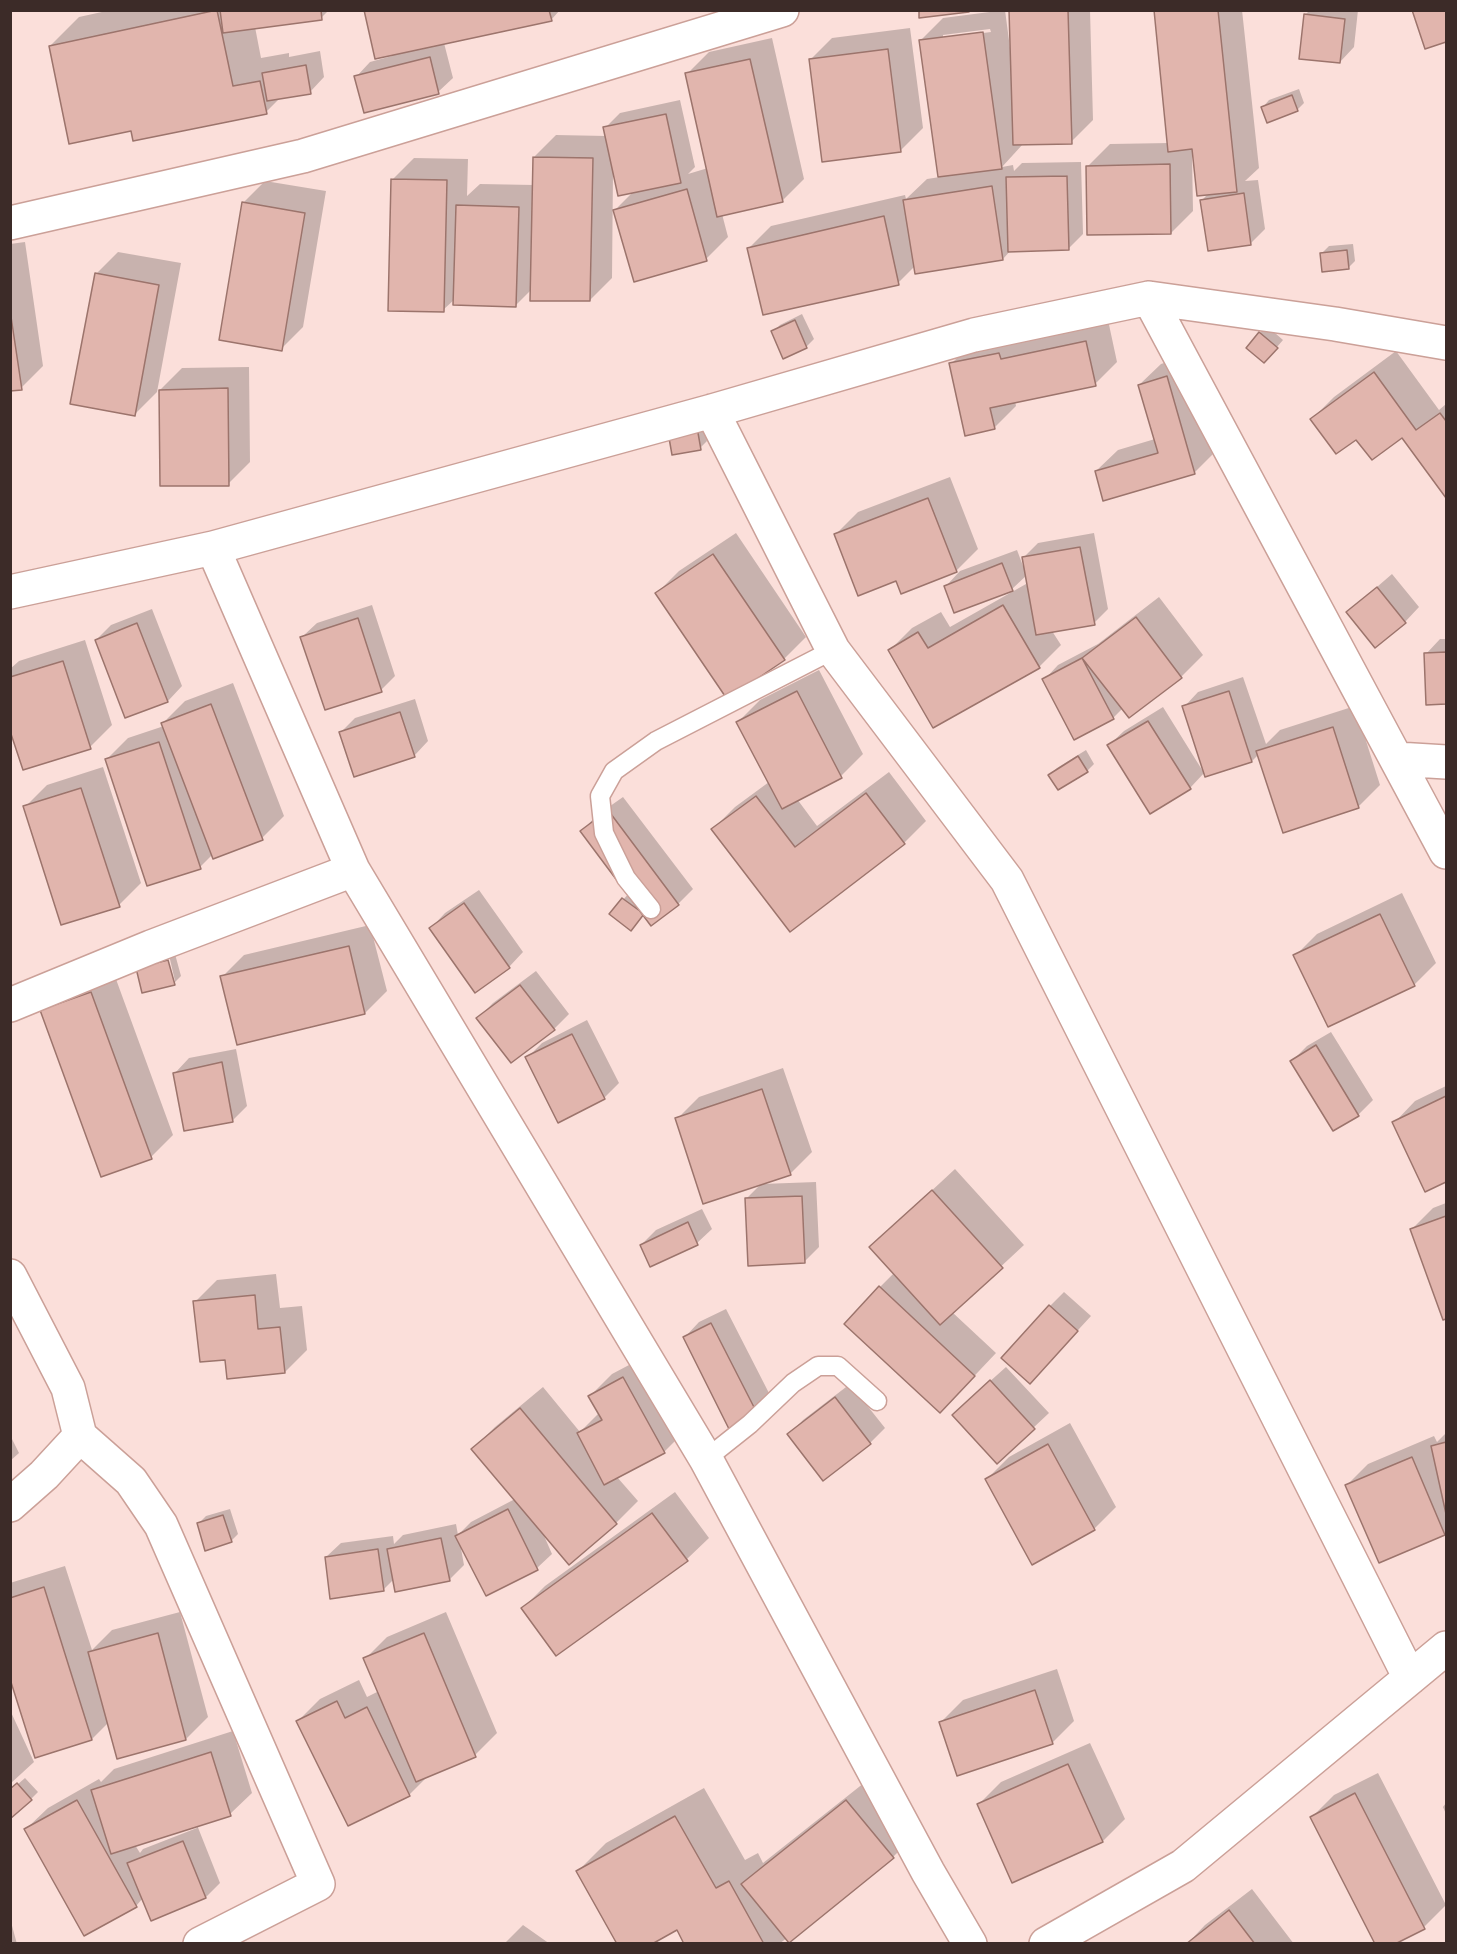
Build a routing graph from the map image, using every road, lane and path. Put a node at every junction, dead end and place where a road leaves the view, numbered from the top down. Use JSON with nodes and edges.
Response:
{"nodes":[{"id":1,"x":782,"y":10,"type":"edge"},
{"id":2,"x":10,"y":223,"type":"edge"},
{"id":3,"x":1149,"y":298,"type":"junction"},
{"id":4,"x":1446,"y":343,"type":"edge"},
{"id":5,"x":712,"y":411,"type":"junction"},
{"id":6,"x":213,"y":548,"type":"junction"},
{"id":7,"x":10,"y":592,"type":"edge"},
{"id":8,"x":833,"y":650,"type":"junction"},
{"id":9,"x":1397,"y":759,"type":"junction"},
{"id":10,"x":1446,"y":762,"type":"edge"},
{"id":11,"x":1446,"y":852,"type":"edge"},
{"id":12,"x":353,"y":870,"type":"junction"},
{"id":13,"x":651,"y":909,"type":"dead end"},
{"id":14,"x":10,"y":1005,"type":"edge"},
{"id":15,"x":10,"y":1276,"type":"edge"},
{"id":16,"x":877,"y":1401,"type":"dead end"},
{"id":17,"x":80,"y":1436,"type":"junction"},
{"id":18,"x":706,"y":1459,"type":"junction"},
{"id":19,"x":10,"y":1505,"type":"edge"},
{"id":20,"x":1446,"y":1648,"type":"edge"},
{"id":21,"x":1410,"y":1678,"type":"junction"},
{"id":22,"x":200,"y":1944,"type":"edge"},
{"id":23,"x":970,"y":1944,"type":"edge"},
{"id":24,"x":1046,"y":1944,"type":"edge"}],
"edges":[{"from":1,"to":2,"type":"street"},
{"from":3,"to":4,"type":"street"},
{"from":3,"to":5,"type":"street"},
{"from":3,"to":9,"type":"street"},
{"from":5,"to":6,"type":"street"},
{"from":5,"to":8,"type":"street"},
{"from":6,"to":7,"type":"street"},
{"from":6,"to":12,"type":"street"},
{"from":8,"to":13,"type":"lane"},
{"from":8,"to":21,"type":"street"},
{"from":9,"to":10,"type":"street"},
{"from":9,"to":11,"type":"street"},
{"from":12,"to":14,"type":"street"},
{"from":12,"to":18,"type":"street"},
{"from":15,"to":17,"type":"street"},
{"from":16,"to":18,"type":"lane"},
{"from":17,"to":19,"type":"street"},
{"from":17,"to":22,"type":"street"},
{"from":18,"to":23,"type":"street"},
{"from":20,"to":21,"type":"street"},
{"from":21,"to":24,"type":"street"}]}
